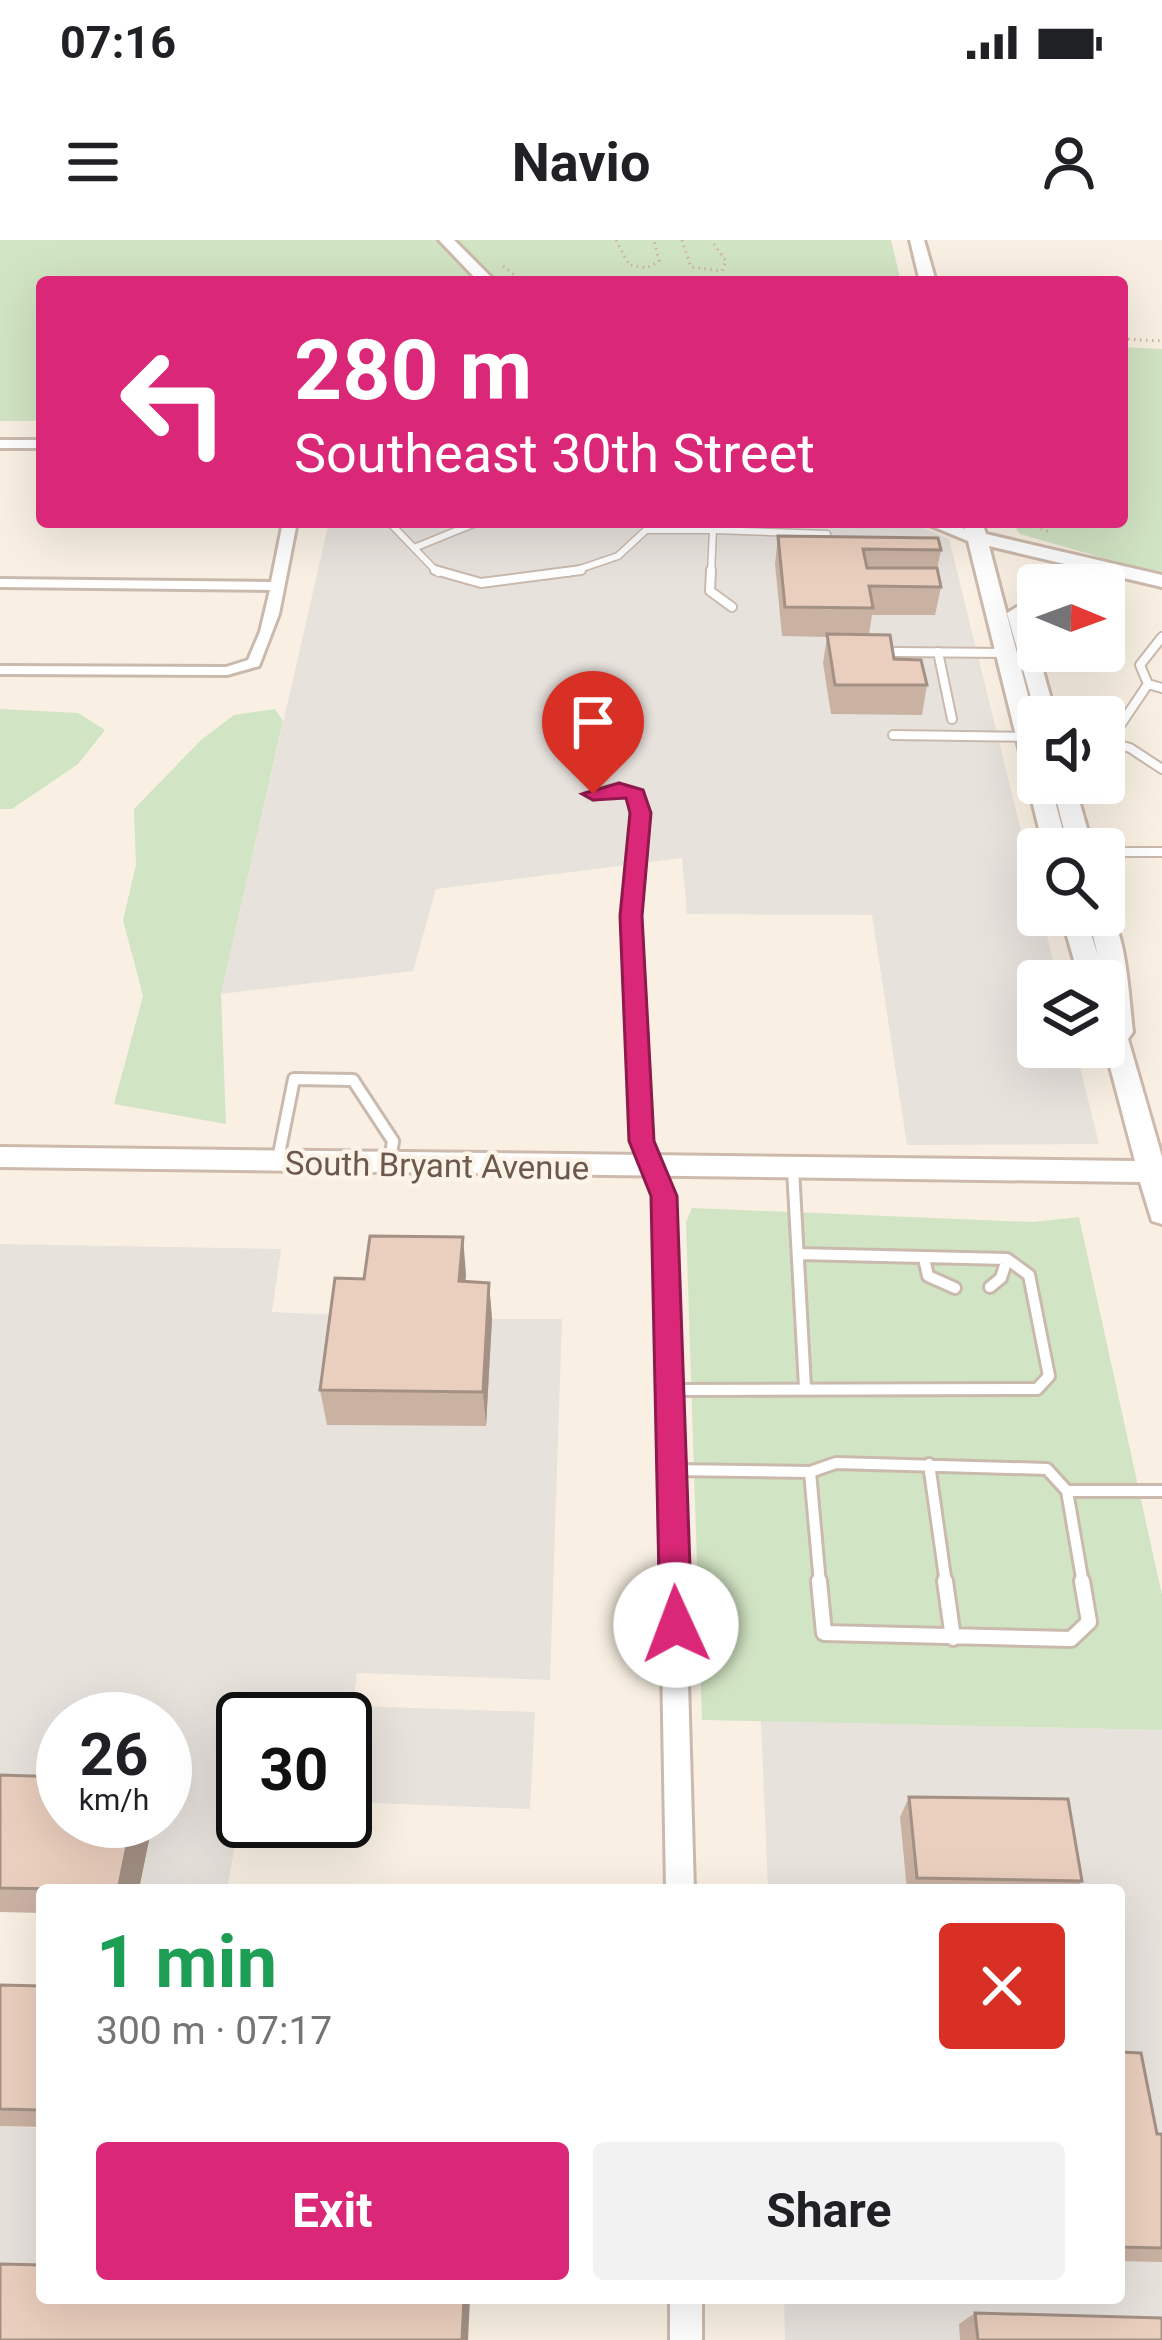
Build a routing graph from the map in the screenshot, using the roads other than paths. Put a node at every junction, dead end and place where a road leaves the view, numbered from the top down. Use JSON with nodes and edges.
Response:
{"nodes":[{"id":1,"x":446,"y":240,"type":"edge"},
{"id":2,"x":901,"y":240,"type":"edge"},
{"id":3,"x":917,"y":240,"type":"edge"},
{"id":4,"x":482,"y":276,"type":"edge"},
{"id":5,"x":910,"y":276,"type":"edge"},
{"id":6,"x":926,"y":276,"type":"edge"},
{"id":7,"x":0,"y":444,"type":"edge"},
{"id":8,"x":36,"y":444,"type":"edge"},
{"id":9,"x":288,"y":528,"type":"edge"},
{"id":10,"x":395,"y":528,"type":"edge"},
{"id":11,"x":463,"y":528,"type":"edge"},
{"id":12,"x":646,"y":528,"type":"edge"},
{"id":13,"x":712,"y":528,"type":"edge"},
{"id":14,"x":741,"y":528,"type":"edge"},
{"id":15,"x":984,"y":530,"type":"edge"},
{"id":16,"x":827,"y":534,"type":"edge"},
{"id":17,"x":414,"y":548,"type":"junction"},
{"id":18,"x":1162,"y":581,"type":"edge"},
{"id":19,"x":0,"y":583,"type":"edge"},
{"id":20,"x":274,"y":586,"type":"junction"},
{"id":21,"x":732,"y":607,"type":"dead end"},
{"id":22,"x":1162,"y":637,"type":"edge"},
{"id":23,"x":896,"y":652,"type":"edge"},
{"id":24,"x":938,"y":652,"type":"junction"},
{"id":25,"x":1006,"y":653,"type":"junction"},
{"id":26,"x":0,"y":670,"type":"edge"},
{"id":27,"x":1148,"y":685,"type":"junction"},
{"id":28,"x":1162,"y":688,"type":"edge"},
{"id":29,"x":1020,"y":696,"type":"edge"},
{"id":30,"x":1038,"y":696,"type":"edge"},
{"id":31,"x":1125,"y":717,"type":"edge"},
{"id":32,"x":952,"y":719,"type":"dead end"},
{"id":33,"x":892,"y":735,"type":"dead end"},
{"id":34,"x":1017,"y":737,"type":"edge"},
{"id":35,"x":1125,"y":747,"type":"edge"},
{"id":36,"x":1162,"y":769,"type":"edge"},
{"id":37,"x":593,"y":794,"type":"dead end"},
{"id":38,"x":1125,"y":851,"type":"edge"},
{"id":39,"x":1162,"y":852,"type":"edge"},
{"id":40,"x":1125,"y":1065,"type":"edge"},
{"id":41,"x":0,"y":1157,"type":"edge"},
{"id":42,"x":278,"y":1162,"type":"junction"},
{"id":43,"x":390,"y":1164,"type":"junction"},
{"id":44,"x":654,"y":1169,"type":"junction"},
{"id":45,"x":793,"y":1169,"type":"junction"},
{"id":46,"x":1156,"y":1172,"type":"edge"},
{"id":47,"x":1162,"y":1213,"type":"edge"},
{"id":48,"x":798,"y":1254,"type":"junction"},
{"id":49,"x":924,"y":1258,"type":"junction"},
{"id":50,"x":1007,"y":1259,"type":"junction"},
{"id":51,"x":990,"y":1287,"type":"dead end"},
{"id":52,"x":955,"y":1288,"type":"dead end"},
{"id":53,"x":805,"y":1387,"type":"junction"},
{"id":54,"x":668,"y":1390,"type":"junction"},
{"id":55,"x":929,"y":1464,"type":"junction"},
{"id":56,"x":670,"y":1470,"type":"junction"},
{"id":57,"x":810,"y":1472,"type":"junction"},
{"id":58,"x":1067,"y":1491,"type":"junction"},
{"id":59,"x":1162,"y":1491,"type":"edge"},
{"id":60,"x":952,"y":1638,"type":"junction"},
{"id":61,"x":680,"y":1884,"type":"edge"},
{"id":62,"x":686,"y":2304,"type":"edge"},
{"id":63,"x":686,"y":2340,"type":"edge"}],
"edges":[{"from":1,"to":4,"type":"main road"},
{"from":2,"to":5,"type":"main road"},
{"from":3,"to":6,"type":"main road"},
{"from":7,"to":8,"type":"street"},
{"from":9,"to":20,"type":"street"},
{"from":10,"to":17,"type":"lane"},
{"from":11,"to":17,"type":"lane"},
{"from":12,"to":17,"type":"lane"},
{"from":13,"to":21,"type":"lane"},
{"from":14,"to":16,"type":"lane"},
{"from":15,"to":18,"type":"main road"},
{"from":15,"to":25,"type":"main road"},
{"from":15,"to":30,"type":"main road"},
{"from":19,"to":20,"type":"street"},
{"from":20,"to":26,"type":"street"},
{"from":22,"to":27,"type":"lane"},
{"from":23,"to":24,"type":"lane"},
{"from":24,"to":25,"type":"lane"},
{"from":24,"to":32,"type":"lane"},
{"from":25,"to":29,"type":"main road"},
{"from":27,"to":28,"type":"lane"},
{"from":27,"to":31,"type":"lane"},
{"from":33,"to":34,"type":"lane"},
{"from":35,"to":36,"type":"lane"},
{"from":37,"to":44,"type":"street"},
{"from":38,"to":39,"type":"lane"},
{"from":40,"to":46,"type":"main road"},
{"from":41,"to":42,"type":"main road","name":"South Bryant Avenue"},
{"from":42,"to":43,"type":"main road","name":"South Bryant Avenue"},
{"from":42,"to":43,"type":"lane"},
{"from":43,"to":44,"type":"main road","name":"South Bryant Avenue"},
{"from":44,"to":45,"type":"main road","name":"South Bryant Avenue"},
{"from":44,"to":54,"type":"street"},
{"from":45,"to":46,"type":"main road","name":"South Bryant Avenue"},
{"from":45,"to":48,"type":"lane"},
{"from":46,"to":47,"type":"main road"},
{"from":48,"to":49,"type":"lane"},
{"from":48,"to":53,"type":"lane"},
{"from":49,"to":50,"type":"lane"},
{"from":49,"to":52,"type":"lane"},
{"from":50,"to":51,"type":"lane"},
{"from":50,"to":53,"type":"lane"},
{"from":53,"to":54,"type":"lane"},
{"from":54,"to":56,"type":"street"},
{"from":55,"to":57,"type":"lane"},
{"from":55,"to":58,"type":"lane"},
{"from":55,"to":60,"type":"lane"},
{"from":56,"to":57,"type":"lane"},
{"from":56,"to":61,"type":"street"},
{"from":57,"to":60,"type":"lane"},
{"from":58,"to":59,"type":"lane"},
{"from":58,"to":60,"type":"lane"},
{"from":62,"to":63,"type":"street"}]}
